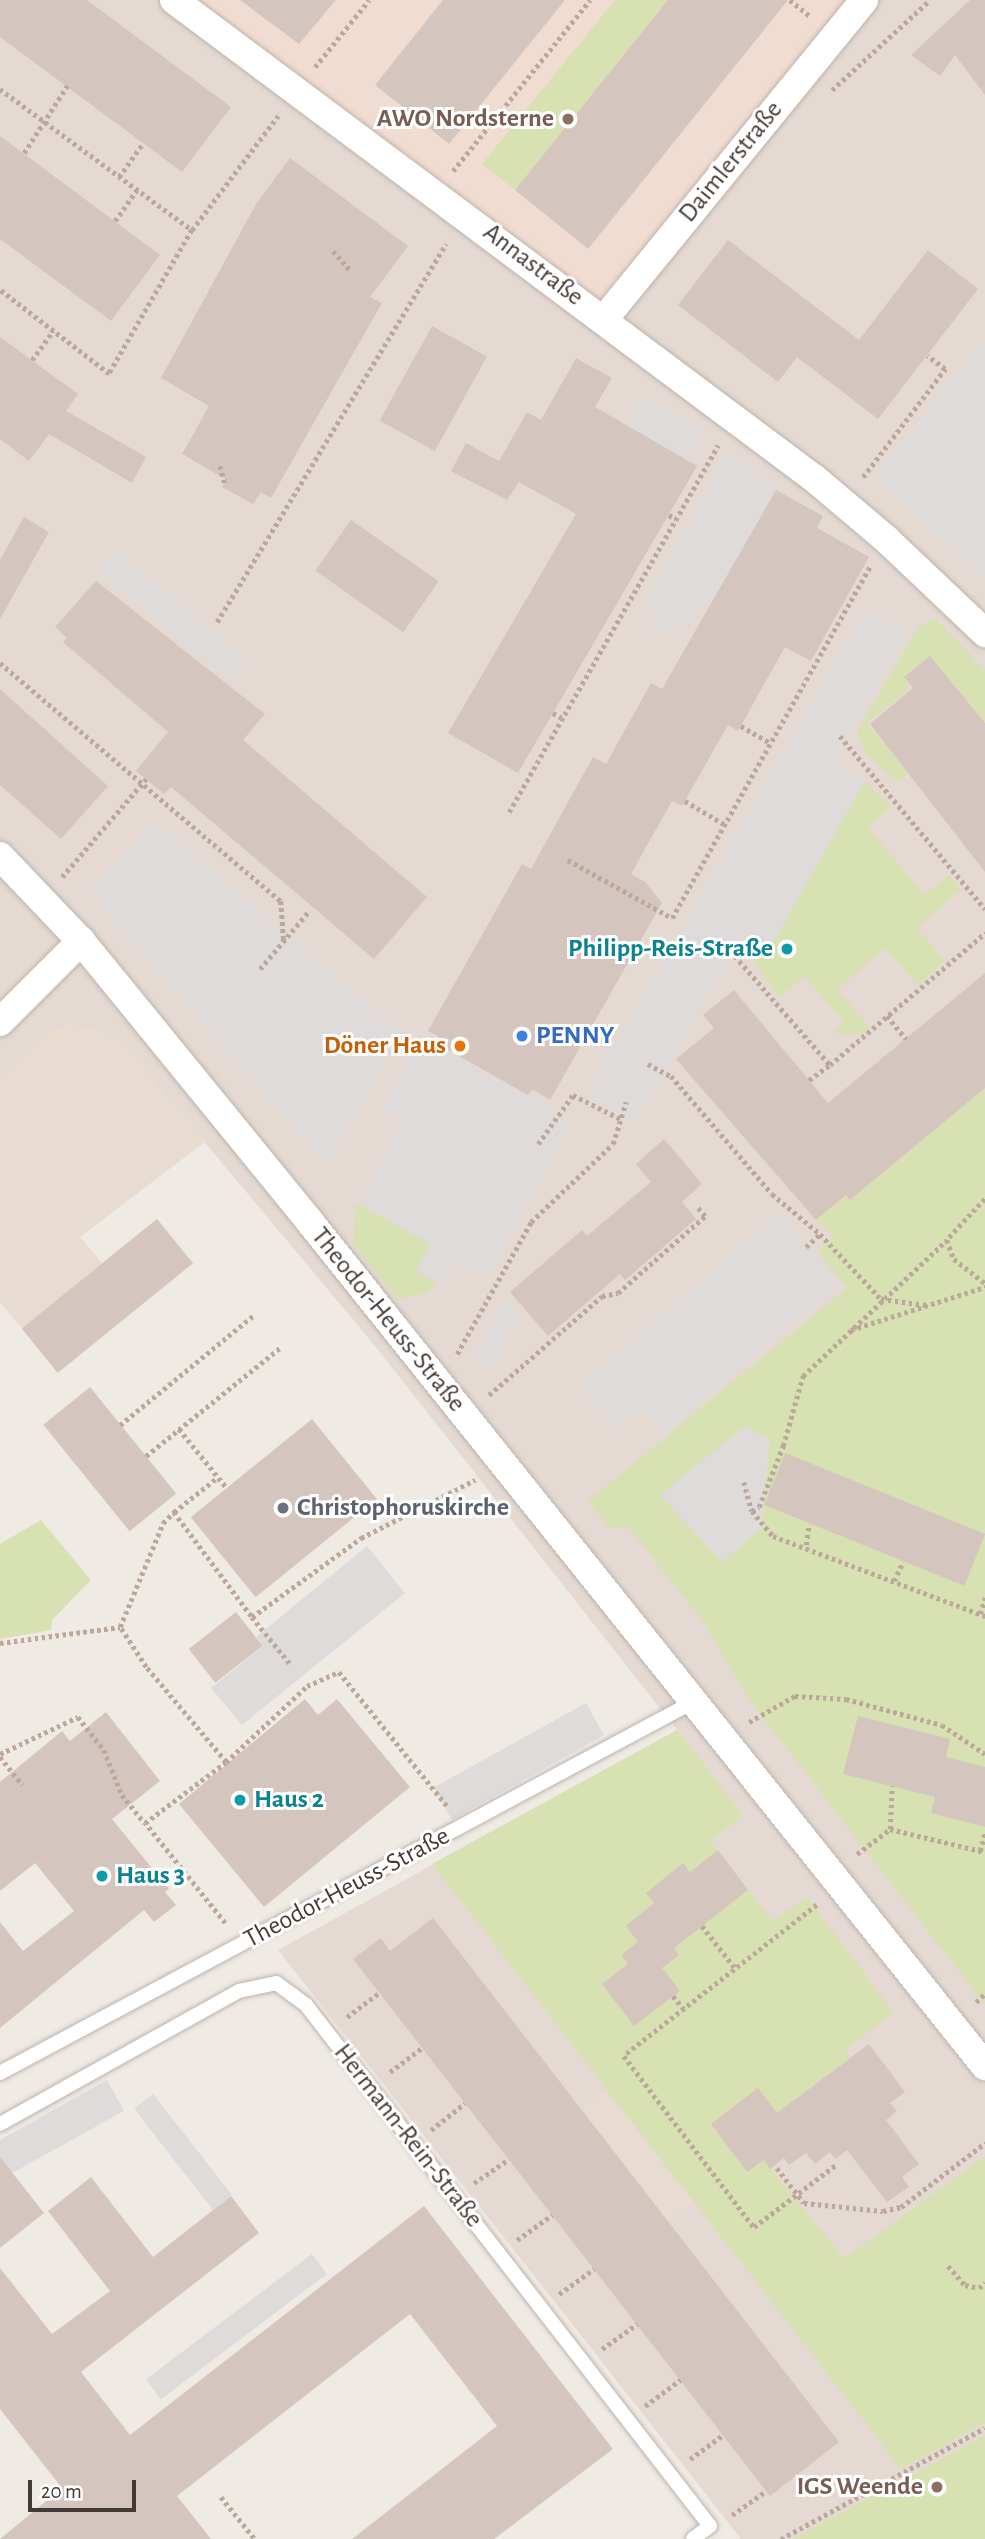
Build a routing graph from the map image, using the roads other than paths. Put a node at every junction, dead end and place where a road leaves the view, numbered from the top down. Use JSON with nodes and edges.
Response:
{"nodes":[{"id":1,"x":174,"y":0,"type":"edge"},
{"id":2,"x":866,"y":3,"type":"edge"},
{"id":3,"x":605,"y":318,"type":"junction"},
{"id":4,"x":985,"y":633,"type":"edge"},
{"id":5,"x":0,"y":856,"type":"edge"},
{"id":6,"x":81,"y":941,"type":"junction"},
{"id":7,"x":0,"y":1022,"type":"edge"},
{"id":8,"x":693,"y":1702,"type":"junction"},
{"id":9,"x":985,"y":2066,"type":"edge"},
{"id":10,"x":0,"y":2073,"type":"edge"},
{"id":11,"x":0,"y":2124,"type":"edge"},
{"id":12,"x":693,"y":2539,"type":"edge"}],
"edges":[{"from":1,"to":3,"type":"street","name":"Annastraße"},
{"from":2,"to":3,"type":"street","name":"Daimlerstraße"},
{"from":3,"to":4,"type":"street","name":"Annastraße"},
{"from":5,"to":6,"type":"street","name":"Theodor-Heuss-Straße"},
{"from":6,"to":7,"type":"street"},
{"from":6,"to":8,"type":"street","name":"Theodor-Heuss-Straße"},
{"from":8,"to":9,"type":"street","name":"Theodor-Heuss-Straße"},
{"from":8,"to":10,"type":"lane","name":"Theodor-Heuss-Straße"},
{"from":11,"to":12,"type":"lane","name":"Hermann-Rein-Straße"}]}
